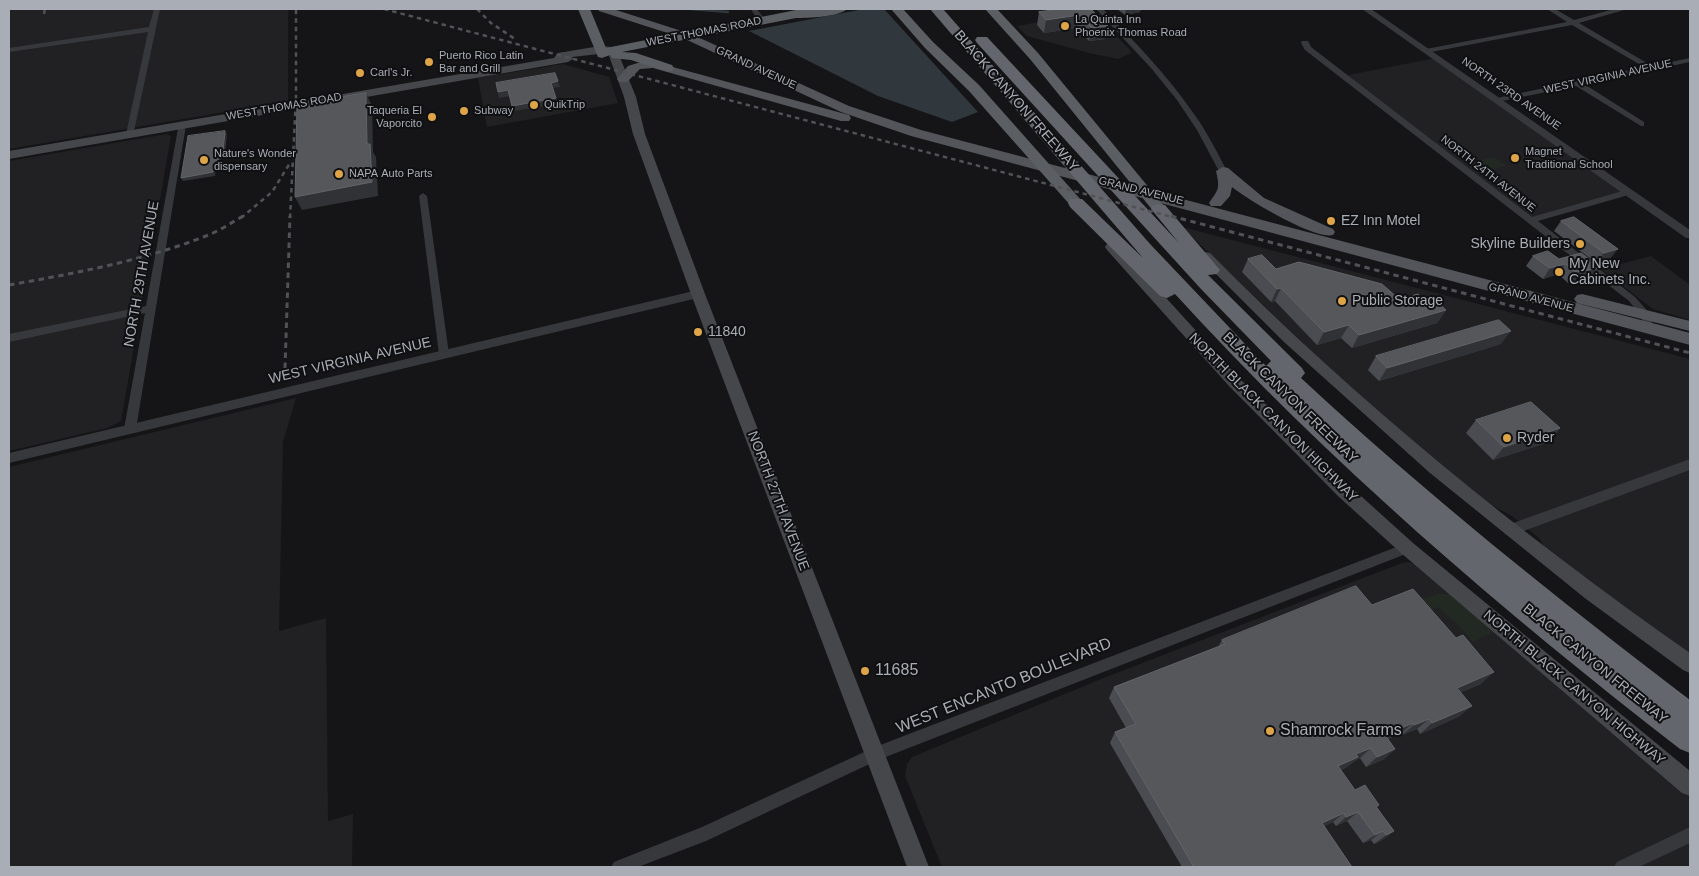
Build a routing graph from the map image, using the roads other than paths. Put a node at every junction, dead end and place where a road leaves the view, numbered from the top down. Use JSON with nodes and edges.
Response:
{"nodes":[{"id":1,"x":157,"y":9,"type":"edge"},
{"id":2,"x":584,"y":9,"type":"edge"},
{"id":3,"x":596,"y":9,"type":"edge"},
{"id":4,"x":603,"y":9,"type":"edge"},
{"id":5,"x":627,"y":9,"type":"edge"},
{"id":6,"x":754,"y":9,"type":"edge"},
{"id":7,"x":840,"y":9,"type":"edge"},
{"id":8,"x":897,"y":9,"type":"edge"},
{"id":9,"x":936,"y":9,"type":"edge"},
{"id":10,"x":947,"y":9,"type":"edge"},
{"id":11,"x":954,"y":9,"type":"edge"},
{"id":12,"x":991,"y":9,"type":"edge"},
{"id":13,"x":1099,"y":9,"type":"edge"},
{"id":14,"x":1366,"y":9,"type":"edge"},
{"id":15,"x":1550,"y":9,"type":"edge"},
{"id":16,"x":1622,"y":9,"type":"edge"},
{"id":17,"x":800,"y":11,"type":"edge"},
{"id":18,"x":762,"y":21,"type":"junction"},
{"id":19,"x":1573,"y":22,"type":"junction"},
{"id":20,"x":153,"y":29,"type":"junction"},
{"id":21,"x":1306,"y":43,"type":"dead end"},
{"id":22,"x":9,"y":50,"type":"edge"},
{"id":23,"x":727,"y":50,"type":"junction"},
{"id":24,"x":1426,"y":51,"type":"junction"},
{"id":25,"x":607,"y":52,"type":"junction"},
{"id":26,"x":1690,"y":60,"type":"edge"},
{"id":27,"x":668,"y":68,"type":"junction"},
{"id":28,"x":1651,"y":68,"type":"junction"},
{"id":29,"x":623,"y":79,"type":"junction"},
{"id":30,"x":1578,"y":84,"type":"junction"},
{"id":31,"x":1497,"y":100,"type":"junction"},
{"id":32,"x":1641,"y":124,"type":"dead end"},
{"id":33,"x":182,"y":125,"type":"junction"},
{"id":34,"x":130,"y":134,"type":"junction"},
{"id":35,"x":639,"y":134,"type":"junction"},
{"id":36,"x":979,"y":150,"type":"junction"},
{"id":37,"x":9,"y":155,"type":"edge"},
{"id":38,"x":1223,"y":171,"type":"junction"},
{"id":39,"x":1630,"y":192,"type":"junction"},
{"id":40,"x":424,"y":196,"type":"dead end"},
{"id":41,"x":1166,"y":199,"type":"junction"},
{"id":42,"x":1076,"y":203,"type":"junction"},
{"id":43,"x":1216,"y":203,"type":"junction"},
{"id":44,"x":1529,"y":221,"type":"junction"},
{"id":45,"x":1328,"y":232,"type":"junction"},
{"id":46,"x":1690,"y":235,"type":"edge"},
{"id":47,"x":698,"y":294,"type":"junction"},
{"id":48,"x":150,"y":308,"type":"junction"},
{"id":49,"x":1647,"y":322,"type":"junction"},
{"id":50,"x":1690,"y":326,"type":"edge"},
{"id":51,"x":9,"y":338,"type":"edge"},
{"id":52,"x":1690,"y":339,"type":"edge"},
{"id":53,"x":444,"y":354,"type":"junction"},
{"id":54,"x":1315,"y":392,"type":"junction"},
{"id":55,"x":1318,"y":427,"type":"junction"},
{"id":56,"x":130,"y":429,"type":"junction"},
{"id":57,"x":9,"y":458,"type":"edge"},
{"id":58,"x":1690,"y":464,"type":"edge"},
{"id":59,"x":1510,"y":530,"type":"junction"},
{"id":60,"x":1407,"y":548,"type":"junction"},
{"id":61,"x":1690,"y":664,"type":"edge"},
{"id":62,"x":1690,"y":702,"type":"edge"},
{"id":63,"x":1690,"y":716,"type":"edge"},
{"id":64,"x":1690,"y":740,"type":"edge"},
{"id":65,"x":875,"y":754,"type":"junction"},
{"id":66,"x":1690,"y":785,"type":"edge"},
{"id":67,"x":1690,"y":835,"type":"edge"},
{"id":68,"x":619,"y":867,"type":"edge"},
{"id":69,"x":918,"y":867,"type":"edge"},
{"id":70,"x":1622,"y":867,"type":"edge"}],
"edges":[{"from":1,"to":20,"type":"street"},
{"from":2,"to":25,"type":"highway","name":"NORTH 27TH AVENUE"},
{"from":3,"to":25,"type":"highway","name":"NORTH 27TH AVENUE"},
{"from":4,"to":23,"type":"main road","name":"GRAND AVENUE"},
{"from":5,"to":23,"type":"main road","name":"GRAND AVENUE"},
{"from":6,"to":18,"type":"street"},
{"from":7,"to":17,"type":"highway","name":"WEST THOMAS ROAD"},
{"from":8,"to":42,"type":"highway","name":"NORTH BLACK CANYON HIGHWAY"},
{"from":9,"to":55,"type":"highway","name":"BLACK CANYON FREEWAY"},
{"from":10,"to":63,"type":"highway"},
{"from":11,"to":54,"type":"highway","name":"BLACK CANYON FREEWAY"},
{"from":12,"to":41,"type":"highway"},
{"from":13,"to":38,"type":"street"},
{"from":14,"to":24,"type":"street","name":"NORTH 23RD AVENUE"},
{"from":15,"to":19,"type":"street"},
{"from":16,"to":19,"type":"street"},
{"from":17,"to":18,"type":"highway","name":"WEST THOMAS ROAD"},
{"from":18,"to":25,"type":"highway","name":"WEST THOMAS ROAD"},
{"from":19,"to":24,"type":"street"},
{"from":19,"to":28,"type":"street"},
{"from":20,"to":22,"type":"street"},
{"from":20,"to":34,"type":"street"},
{"from":21,"to":44,"type":"street","name":"NORTH 24TH AVENUE"},
{"from":23,"to":36,"type":"main road","name":"GRAND AVENUE"},
{"from":23,"to":41,"type":"main road","name":"GRAND AVENUE"},
{"from":24,"to":31,"type":"street","name":"NORTH 23RD AVENUE"},
{"from":25,"to":27,"type":"highway"},
{"from":25,"to":29,"type":"main road","name":"NORTH 27TH AVENUE"},
{"from":25,"to":33,"type":"main road","name":"WEST THOMAS ROAD"},
{"from":25,"to":35,"type":"main road","name":"NORTH 27TH AVENUE"},
{"from":26,"to":28,"type":"street","name":"WEST VIRGINIA AVENUE"},
{"from":27,"to":29,"type":"main road"},
{"from":27,"to":36,"type":"main road"},
{"from":28,"to":30,"type":"street","name":"WEST VIRGINIA AVENUE"},
{"from":29,"to":35,"type":"main road","name":"NORTH 27TH AVENUE"},
{"from":30,"to":31,"type":"street","name":"WEST VIRGINIA AVENUE"},
{"from":30,"to":32,"type":"street"},
{"from":31,"to":39,"type":"street","name":"NORTH 23RD AVENUE"},
{"from":33,"to":34,"type":"main road","name":"WEST THOMAS ROAD"},
{"from":33,"to":48,"type":"street","name":"NORTH 29TH AVENUE"},
{"from":34,"to":37,"type":"main road","name":"WEST THOMAS ROAD"},
{"from":35,"to":47,"type":"main road","name":"NORTH 27TH AVENUE"},
{"from":36,"to":41,"type":"main road","name":"GRAND AVENUE"},
{"from":38,"to":43,"type":"main road"},
{"from":38,"to":45,"type":"main road"},
{"from":39,"to":44,"type":"street"},
{"from":39,"to":46,"type":"street","name":"NORTH 23RD AVENUE"},
{"from":40,"to":53,"type":"street"},
{"from":41,"to":43,"type":"main road","name":"GRAND AVENUE"},
{"from":41,"to":49,"type":"main road","name":"GRAND AVENUE"},
{"from":41,"to":54,"type":"highway"},
{"from":41,"to":59,"type":"main road"},
{"from":42,"to":55,"type":"highway"},
{"from":42,"to":60,"type":"main road","name":"NORTH BLACK CANYON HIGHWAY"},
{"from":43,"to":45,"type":"main road","name":"GRAND AVENUE"},
{"from":44,"to":49,"type":"street","name":"NORTH 24TH AVENUE"},
{"from":45,"to":49,"type":"main road","name":"GRAND AVENUE"},
{"from":47,"to":53,"type":"street","name":"WEST VIRGINIA AVENUE"},
{"from":47,"to":65,"type":"main road","name":"NORTH 27TH AVENUE"},
{"from":48,"to":51,"type":"street"},
{"from":48,"to":56,"type":"street","name":"NORTH 29TH AVENUE"},
{"from":49,"to":50,"type":"main road","name":"GRAND AVENUE"},
{"from":49,"to":52,"type":"main road","name":"GRAND AVENUE"},
{"from":53,"to":56,"type":"street","name":"WEST VIRGINIA AVENUE"},
{"from":54,"to":62,"type":"highway","name":"BLACK CANYON FREEWAY"},
{"from":55,"to":64,"type":"highway","name":"BLACK CANYON FREEWAY"},
{"from":56,"to":57,"type":"street","name":"WEST VIRGINIA AVENUE"},
{"from":58,"to":59,"type":"street"},
{"from":59,"to":61,"type":"main road"},
{"from":60,"to":65,"type":"street","name":"WEST ENCANTO BOULEVARD"},
{"from":60,"to":66,"type":"main road","name":"NORTH BLACK CANYON HIGHWAY"},
{"from":65,"to":68,"type":"street","name":"WEST ENCANTO BOULEVARD"},
{"from":65,"to":69,"type":"main road","name":"NORTH 27TH AVENUE"},
{"from":67,"to":70,"type":"street"}]}
